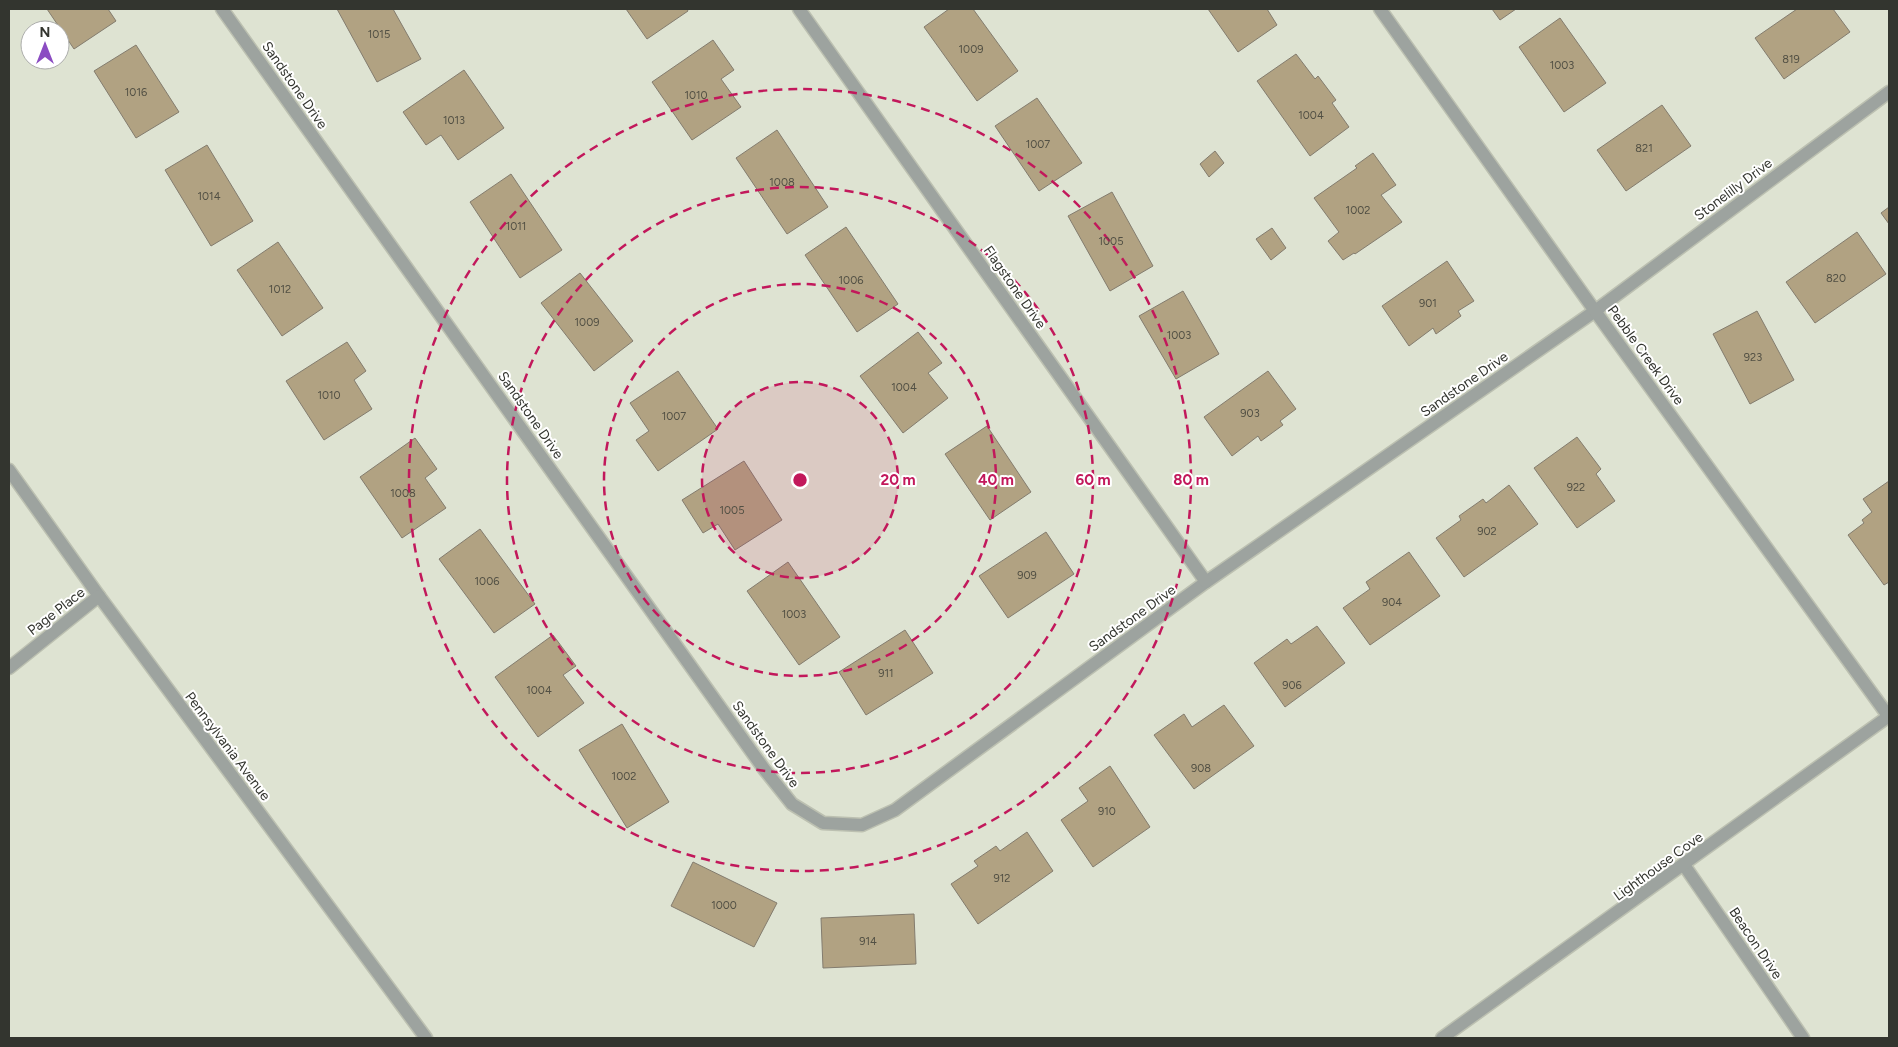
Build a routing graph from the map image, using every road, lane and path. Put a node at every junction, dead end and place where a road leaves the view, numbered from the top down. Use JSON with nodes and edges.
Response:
{"nodes":[{"id":1,"x":222,"y":9,"type":"edge"},
{"id":2,"x":799,"y":9,"type":"edge"},
{"id":3,"x":1380,"y":9,"type":"edge"},
{"id":4,"x":1889,"y":92,"type":"edge"},
{"id":5,"x":1595,"y":311,"type":"junction"},
{"id":6,"x":9,"y":470,"type":"edge"},
{"id":7,"x":1206,"y":582,"type":"junction"},
{"id":8,"x":99,"y":596,"type":"junction"},
{"id":9,"x":9,"y":668,"type":"edge"},
{"id":10,"x":1889,"y":717,"type":"edge"},
{"id":11,"x":1684,"y":865,"type":"junction"},
{"id":12,"x":426,"y":1038,"type":"edge"},
{"id":13,"x":1442,"y":1038,"type":"edge"},
{"id":14,"x":1803,"y":1038,"type":"edge"}],
"edges":[{"from":1,"to":7,"type":"street","name":"Sandstone Drive"},
{"from":2,"to":7,"type":"street","name":"Flagstone Drive"},
{"from":3,"to":5,"type":"street","name":"Pebble Creek Drive"},
{"from":4,"to":5,"type":"street","name":"Stonelilly Drive"},
{"from":5,"to":7,"type":"street","name":"Sandstone Drive"},
{"from":5,"to":10,"type":"street","name":"Pebble Creek Drive"},
{"from":6,"to":8,"type":"street","name":"Pennsylvania Avenue"},
{"from":8,"to":9,"type":"street","name":"Page Place"},
{"from":8,"to":12,"type":"street","name":"Pennsylvania Avenue"},
{"from":10,"to":11,"type":"street","name":"Lighthouse Cove"},
{"from":11,"to":13,"type":"street","name":"Lighthouse Cove"},
{"from":11,"to":14,"type":"street","name":"Beacon Drive"}]}
